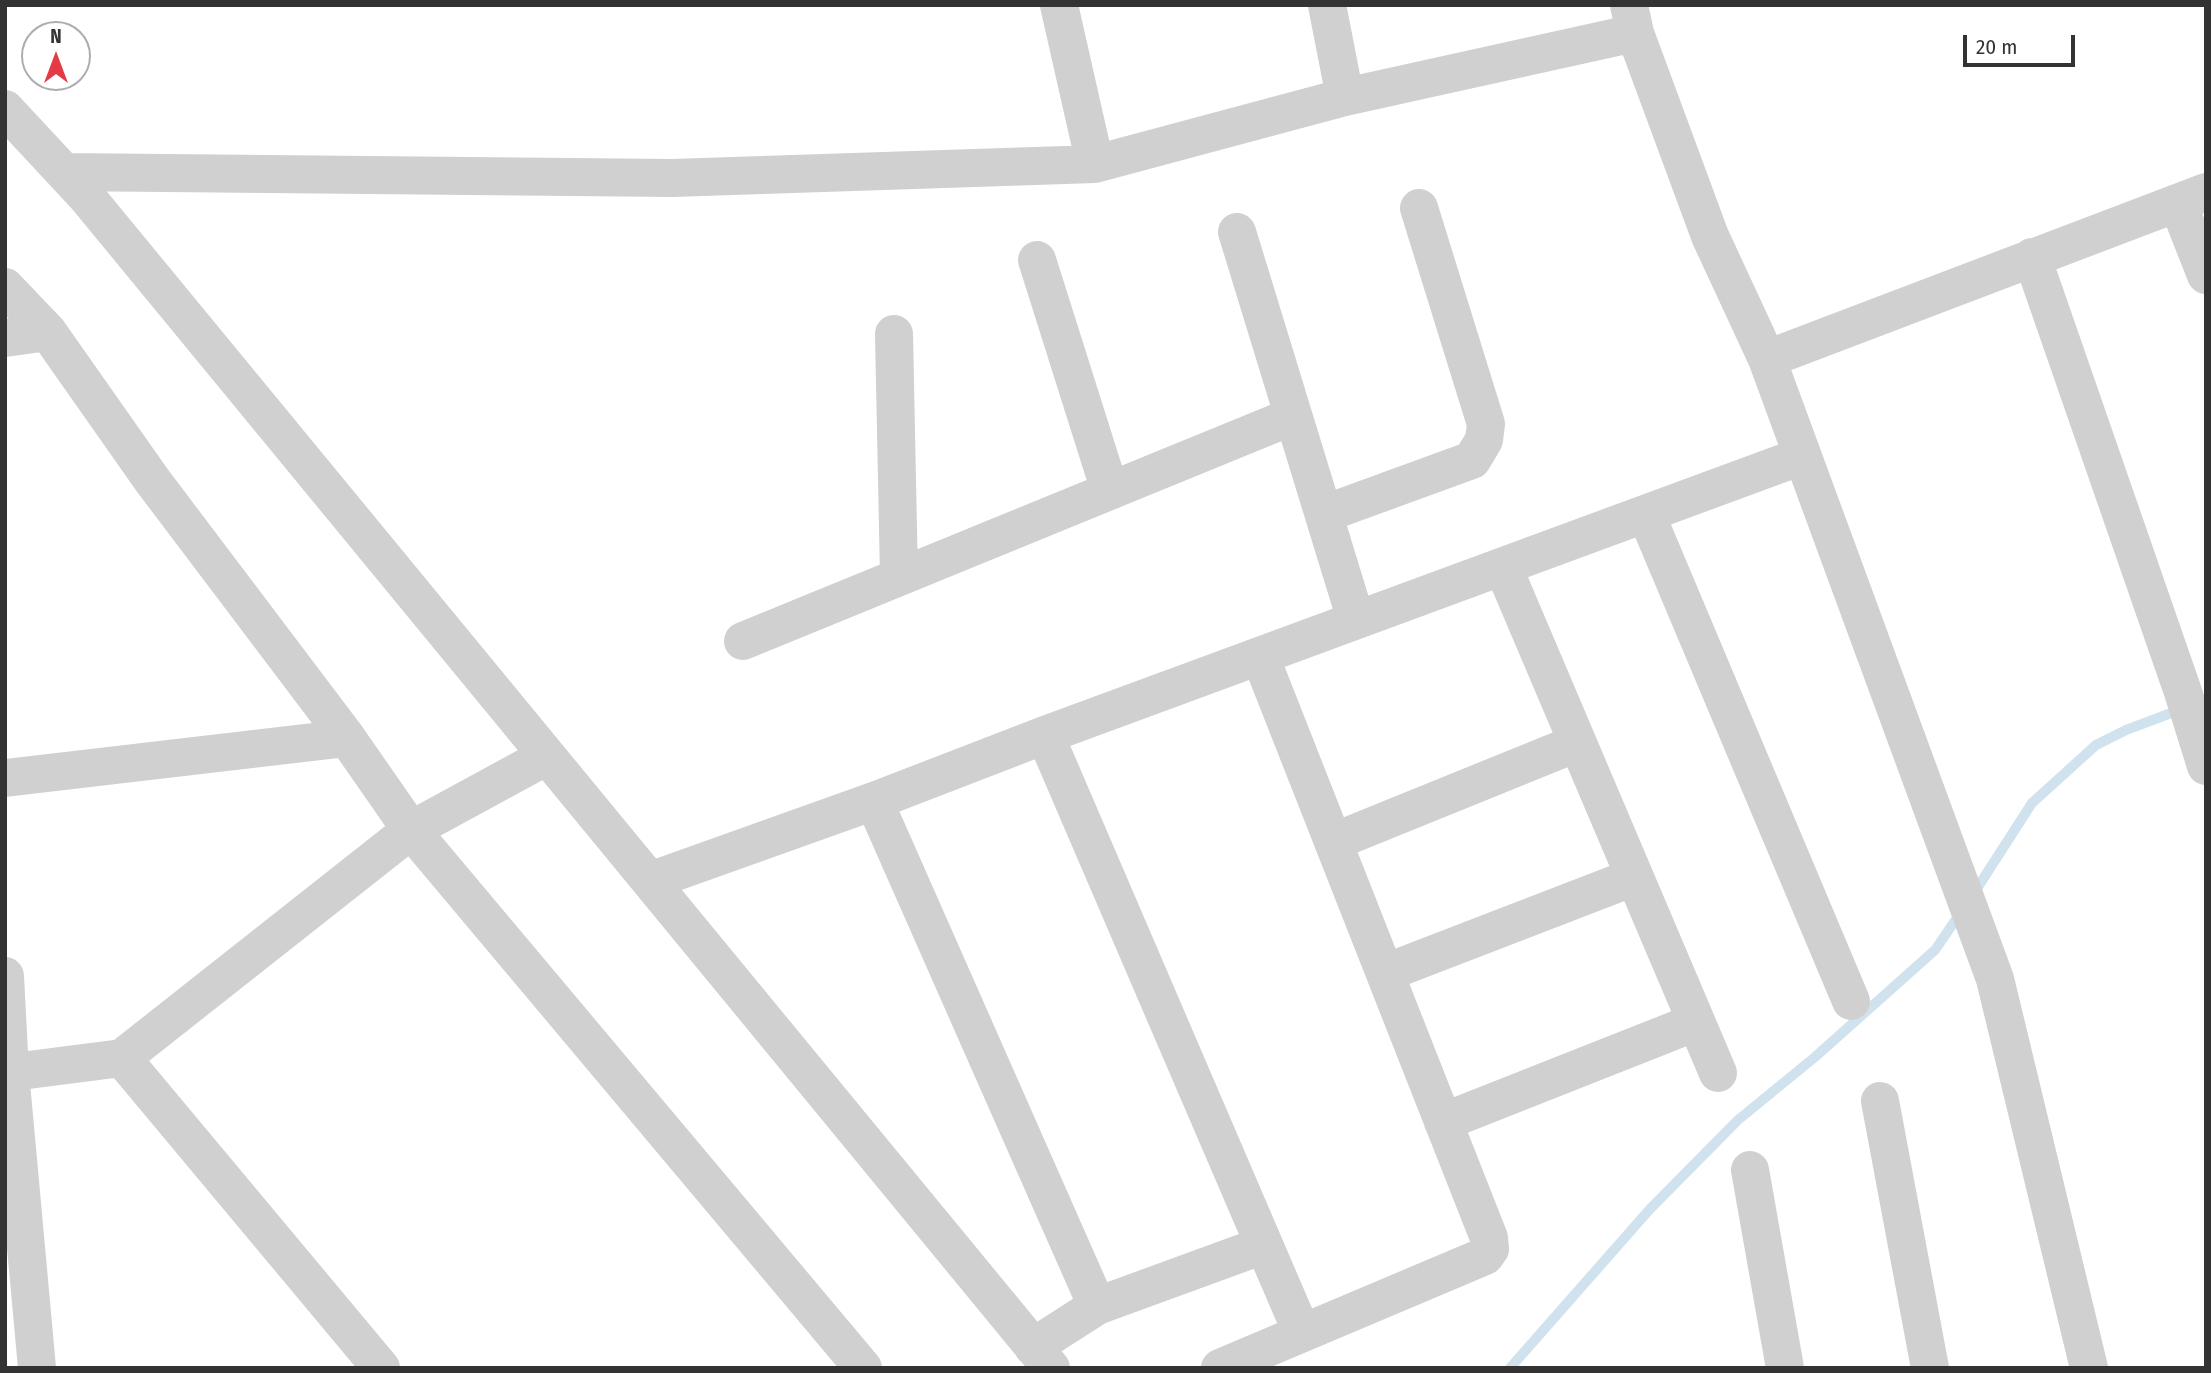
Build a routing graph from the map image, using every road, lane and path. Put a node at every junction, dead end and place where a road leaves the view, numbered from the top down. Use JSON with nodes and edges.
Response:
{"nodes":[{"id":1,"x":1059,"y":5,"type":"edge"},
{"id":2,"x":1327,"y":5,"type":"edge"},
{"id":3,"x":1632,"y":19,"type":"edge"},
{"id":4,"x":1345,"y":97,"type":"junction"},
{"id":5,"x":5,"y":109,"type":"edge"},
{"id":6,"x":1095,"y":164,"type":"junction"},
{"id":7,"x":64,"y":172,"type":"junction"},
{"id":8,"x":2192,"y":198,"type":"edge"},
{"id":9,"x":1419,"y":208,"type":"dead end"},
{"id":10,"x":1237,"y":232,"type":"dead end"},
{"id":11,"x":2032,"y":257,"type":"junction"},
{"id":12,"x":1037,"y":260,"type":"dead end"},
{"id":13,"x":2206,"y":275,"type":"edge"},
{"id":14,"x":5,"y":287,"type":"edge"},
{"id":15,"x":48,"y":332,"type":"junction"},
{"id":16,"x":894,"y":334,"type":"dead end"},
{"id":17,"x":5,"y":338,"type":"edge"},
{"id":18,"x":1767,"y":359,"type":"junction"},
{"id":19,"x":1293,"y":416,"type":"junction"},
{"id":20,"x":1802,"y":456,"type":"junction"},
{"id":21,"x":1110,"y":491,"type":"junction"},
{"id":22,"x":1324,"y":513,"type":"junction"},
{"id":23,"x":1646,"y":514,"type":"junction"},
{"id":24,"x":1503,"y":567,"type":"junction"},
{"id":25,"x":899,"y":578,"type":"junction"},
{"id":26,"x":1356,"y":621,"type":"junction"},
{"id":27,"x":743,"y":641,"type":"dead end"},
{"id":28,"x":1260,"y":656,"type":"junction"},
{"id":29,"x":1045,"y":736,"type":"junction"},
{"id":30,"x":346,"y":738,"type":"junction"},
{"id":31,"x":1577,"y":743,"type":"junction"},
{"id":32,"x":2201,"y":749,"type":"edge"},
{"id":33,"x":547,"y":756,"type":"junction"},
{"id":34,"x":5,"y":778,"type":"edge"},
{"id":35,"x":874,"y":801,"type":"junction"},
{"id":36,"x":411,"y":830,"type":"junction"},
{"id":37,"x":1333,"y":842,"type":"junction"},
{"id":38,"x":1634,"y":877,"type":"junction"},
{"id":39,"x":650,"y":881,"type":"junction"},
{"id":40,"x":1385,"y":973,"type":"junction"},
{"id":41,"x":5,"y":976,"type":"edge"},
{"id":42,"x":1851,"y":1001,"type":"dead end"},
{"id":43,"x":1696,"y":1022,"type":"junction"},
{"id":44,"x":122,"y":1058,"type":"junction"},
{"id":45,"x":8,"y":1073,"type":"edge"},
{"id":46,"x":1718,"y":1073,"type":"dead end"},
{"id":47,"x":1880,"y":1101,"type":"dead end"},
{"id":48,"x":1443,"y":1122,"type":"junction"},
{"id":49,"x":1750,"y":1170,"type":"dead end"},
{"id":50,"x":1264,"y":1245,"type":"junction"},
{"id":51,"x":1097,"y":1306,"type":"junction"},
{"id":52,"x":1302,"y":1333,"type":"junction"},
{"id":53,"x":1042,"y":1357,"type":"edge"},
{"id":54,"x":37,"y":1368,"type":"edge"},
{"id":55,"x":381,"y":1368,"type":"edge"},
{"id":56,"x":863,"y":1368,"type":"edge"},
{"id":57,"x":1220,"y":1368,"type":"edge"},
{"id":58,"x":1784,"y":1368,"type":"edge"},
{"id":59,"x":1930,"y":1368,"type":"edge"},
{"id":60,"x":2088,"y":1368,"type":"edge"}],
"edges":[{"from":1,"to":6,"type":"street"},
{"from":2,"to":4,"type":"street"},
{"from":3,"to":4,"type":"street"},
{"from":3,"to":18,"type":"street"},
{"from":4,"to":6,"type":"street"},
{"from":5,"to":7,"type":"street"},
{"from":6,"to":7,"type":"street"},
{"from":7,"to":33,"type":"street"},
{"from":8,"to":11,"type":"street"},
{"from":8,"to":13,"type":"street"},
{"from":9,"to":22,"type":"street"},
{"from":10,"to":19,"type":"street"},
{"from":11,"to":18,"type":"street"},
{"from":11,"to":32,"type":"street"},
{"from":12,"to":21,"type":"street"},
{"from":14,"to":15,"type":"street"},
{"from":15,"to":17,"type":"street"},
{"from":15,"to":30,"type":"street"},
{"from":16,"to":25,"type":"street"},
{"from":18,"to":20,"type":"street"},
{"from":19,"to":21,"type":"street"},
{"from":19,"to":22,"type":"street"},
{"from":20,"to":23,"type":"street"},
{"from":20,"to":60,"type":"street"},
{"from":21,"to":25,"type":"street"},
{"from":22,"to":26,"type":"street"},
{"from":23,"to":24,"type":"street"},
{"from":23,"to":42,"type":"street"},
{"from":24,"to":26,"type":"street"},
{"from":24,"to":31,"type":"street"},
{"from":25,"to":27,"type":"street"},
{"from":26,"to":28,"type":"street"},
{"from":28,"to":29,"type":"street"},
{"from":28,"to":37,"type":"street"},
{"from":29,"to":35,"type":"street"},
{"from":29,"to":50,"type":"street"},
{"from":30,"to":34,"type":"street"},
{"from":30,"to":36,"type":"street"},
{"from":31,"to":37,"type":"street"},
{"from":31,"to":38,"type":"street"},
{"from":33,"to":36,"type":"street"},
{"from":33,"to":39,"type":"street"},
{"from":35,"to":39,"type":"street"},
{"from":35,"to":51,"type":"street"},
{"from":36,"to":44,"type":"street"},
{"from":36,"to":56,"type":"street"},
{"from":37,"to":40,"type":"street"},
{"from":38,"to":40,"type":"street"},
{"from":38,"to":43,"type":"street"},
{"from":39,"to":53,"type":"street"},
{"from":40,"to":48,"type":"street"},
{"from":41,"to":45,"type":"street"},
{"from":43,"to":46,"type":"street"},
{"from":43,"to":48,"type":"street"},
{"from":44,"to":45,"type":"street"},
{"from":44,"to":55,"type":"street"},
{"from":45,"to":54,"type":"street"},
{"from":47,"to":59,"type":"street"},
{"from":48,"to":52,"type":"street"},
{"from":49,"to":58,"type":"street"},
{"from":50,"to":51,"type":"street"},
{"from":50,"to":52,"type":"street"},
{"from":51,"to":53,"type":"street"},
{"from":52,"to":57,"type":"street"}]}
